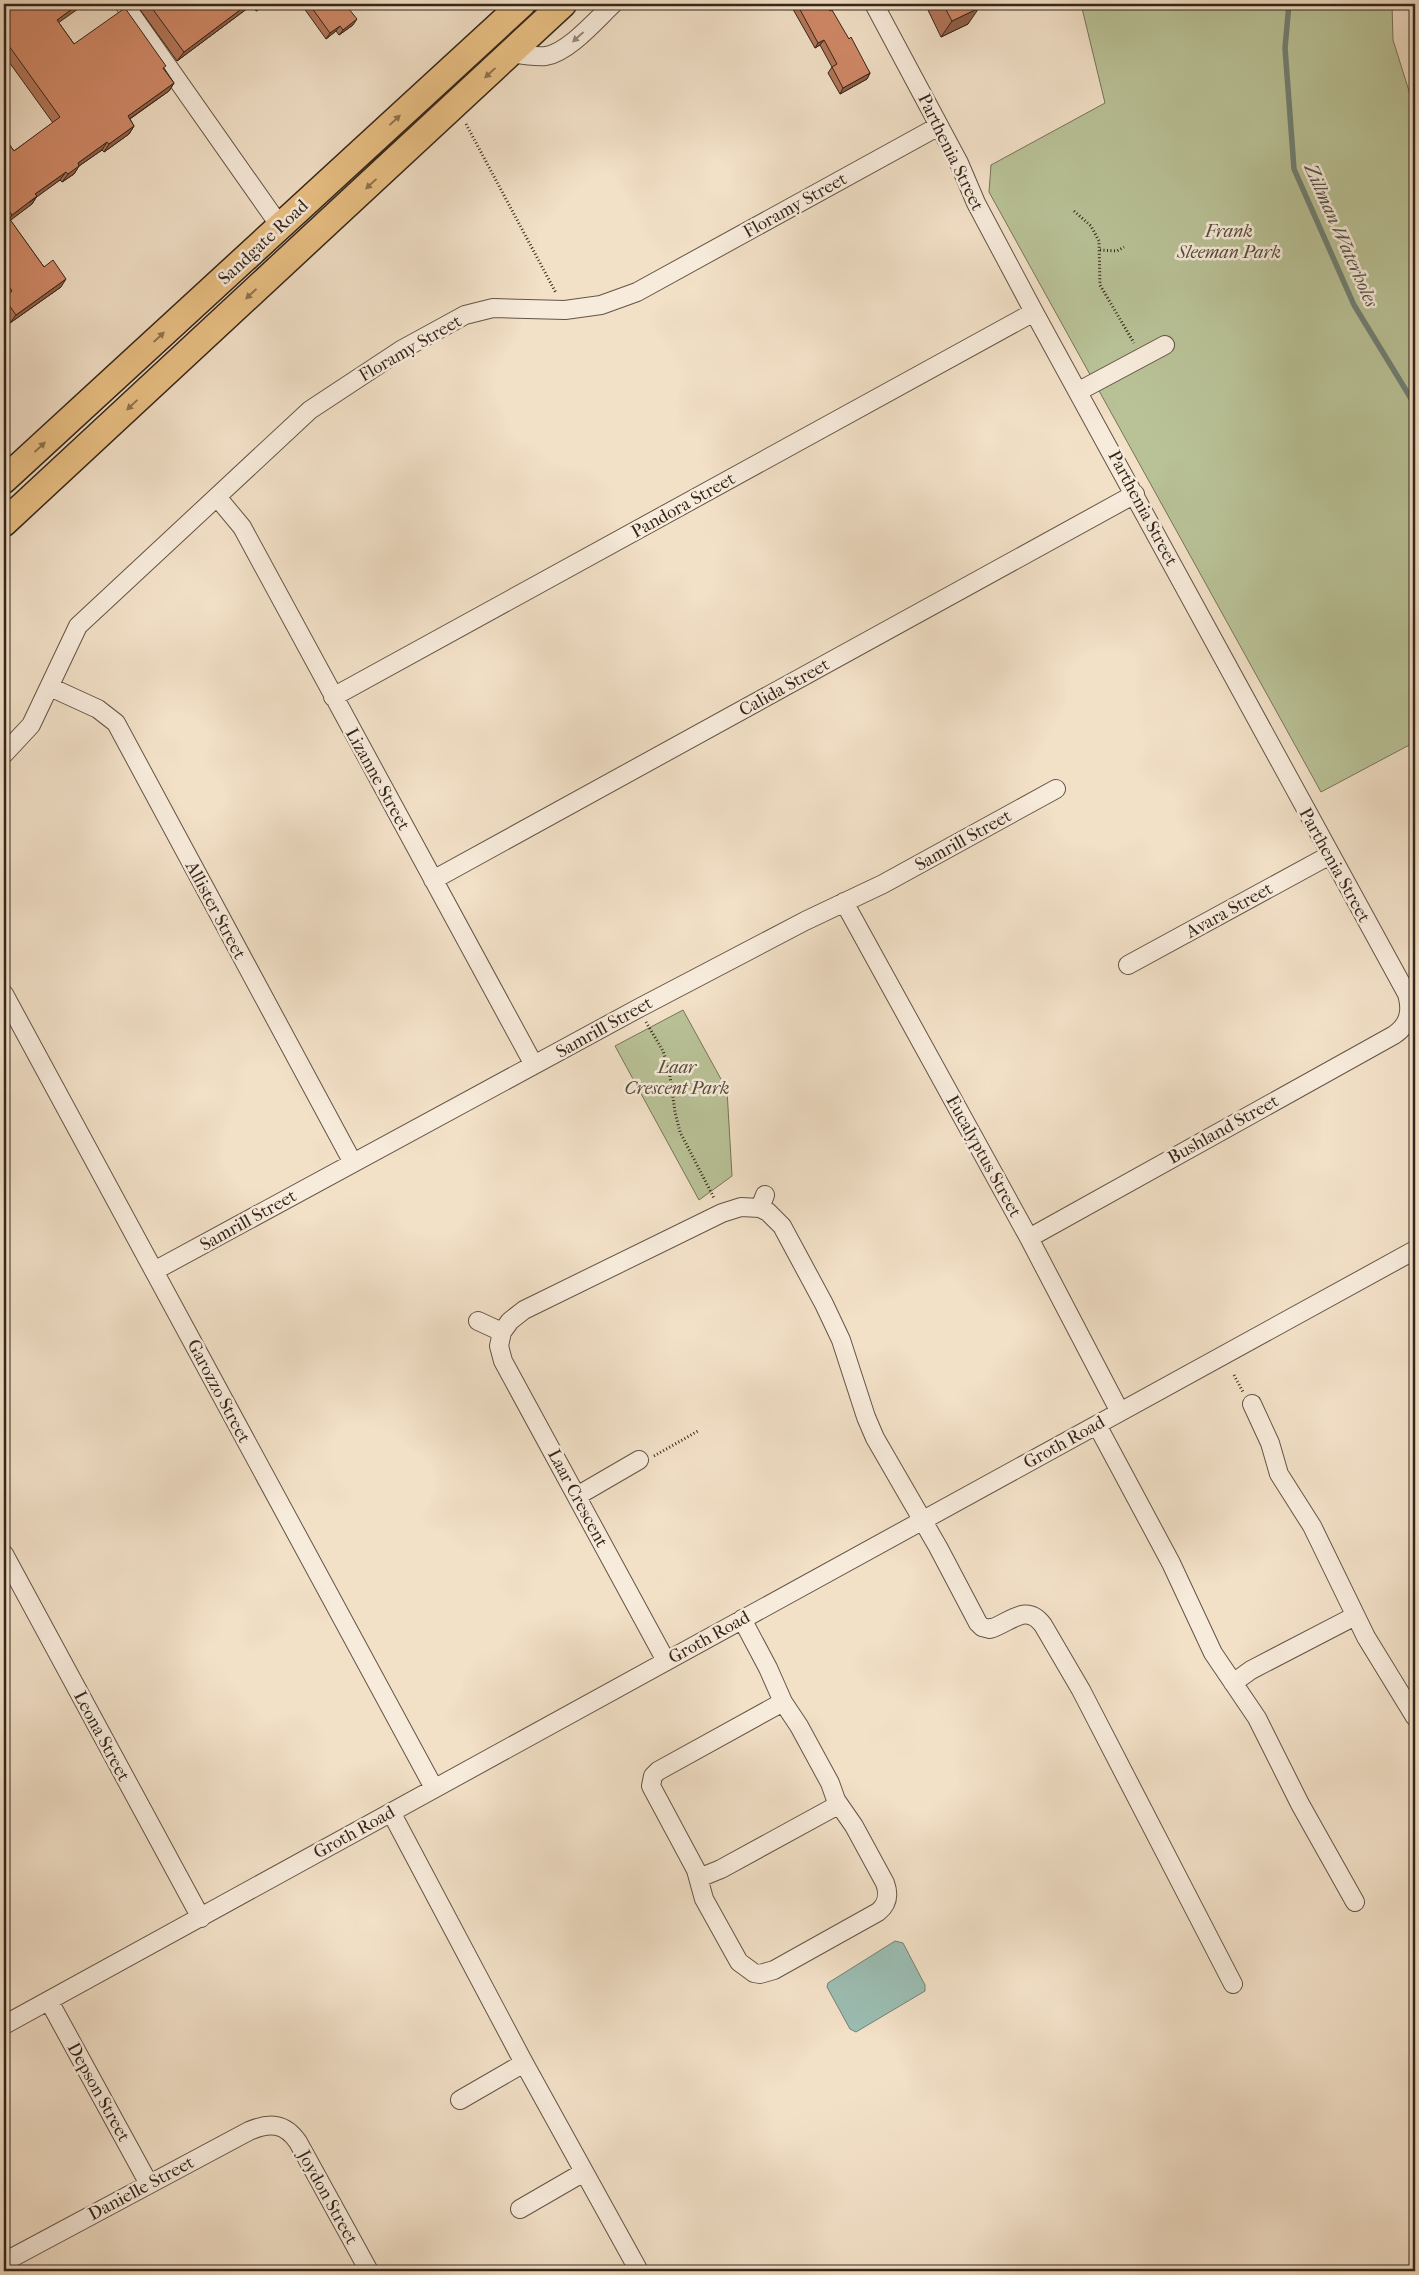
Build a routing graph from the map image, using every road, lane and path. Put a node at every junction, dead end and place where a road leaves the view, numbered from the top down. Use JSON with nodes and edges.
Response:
{"nodes":[{"id":1,"x":124,"y":4,"type":"edge"},
{"id":2,"x":522,"y":4,"type":"edge"},
{"id":3,"x":563,"y":4,"type":"edge"},
{"id":4,"x":614,"y":4,"type":"edge"},
{"id":5,"x":874,"y":4,"type":"edge"},
{"id":6,"x":511,"y":53,"type":"junction"},
{"id":7,"x":466,"y":124,"type":"dead end"},
{"id":8,"x":939,"y":126,"type":"junction"},
{"id":9,"x":1074,"y":211,"type":"dead end"},
{"id":10,"x":280,"y":226,"type":"junction"},
{"id":11,"x":1124,"y":247,"type":"dead end"},
{"id":12,"x":1100,"y":250,"type":"junction"},
{"id":13,"x":565,"y":310,"type":"junction"},
{"id":14,"x":1034,"y":312,"type":"junction"},
{"id":15,"x":1164,"y":345,"type":"dead end"},
{"id":16,"x":1135,"y":361,"type":"junction"},
{"id":17,"x":1079,"y":391,"type":"junction"},
{"id":18,"x":4,"y":480,"type":"edge"},
{"id":19,"x":1135,"y":494,"type":"junction"},
{"id":20,"x":217,"y":497,"type":"junction"},
{"id":21,"x":4,"y":524,"type":"edge"},
{"id":22,"x":50,"y":687,"type":"junction"},
{"id":23,"x":333,"y":697,"type":"junction"},
{"id":24,"x":4,"y":754,"type":"edge"},
{"id":25,"x":1056,"y":789,"type":"dead end"},
{"id":26,"x":1330,"y":855,"type":"junction"},
{"id":27,"x":433,"y":880,"type":"junction"},
{"id":28,"x":844,"y":902,"type":"junction"},
{"id":29,"x":1128,"y":965,"type":"dead end"},
{"id":30,"x":4,"y":994,"type":"edge"},
{"id":31,"x":638,"y":1008,"type":"junction"},
{"id":32,"x":1410,"y":1013,"type":"joint"},
{"id":33,"x":534,"y":1066,"type":"junction"},
{"id":34,"x":353,"y":1163,"type":"junction"},
{"id":35,"x":722,"y":1213,"type":"junction"},
{"id":36,"x":1029,"y":1238,"type":"junction"},
{"id":37,"x":1415,"y":1250,"type":"edge"},
{"id":38,"x":154,"y":1271,"type":"junction"},
{"id":39,"x":478,"y":1321,"type":"dead end"},
{"id":40,"x":502,"y":1332,"type":"junction"},
{"id":41,"x":1252,"y":1404,"type":"dead end"},
{"id":42,"x":1120,"y":1412,"type":"junction"},
{"id":43,"x":1097,"y":1425,"type":"junction"},
{"id":44,"x":698,"y":1431,"type":"dead end"},
{"id":45,"x":638,"y":1460,"type":"joint"},
{"id":46,"x":576,"y":1496,"type":"junction"},
{"id":47,"x":922,"y":1520,"type":"junction"},
{"id":48,"x":4,"y":1554,"type":"edge"},
{"id":49,"x":1355,"y":1616,"type":"junction"},
{"id":50,"x":742,"y":1619,"type":"junction"},
{"id":51,"x":666,"y":1661,"type":"junction"},
{"id":52,"x":1233,"y":1683,"type":"junction"},
{"id":53,"x":783,"y":1702,"type":"junction"},
{"id":54,"x":1415,"y":1717,"type":"edge"},
{"id":55,"x":434,"y":1788,"type":"junction"},
{"id":56,"x":838,"y":1805,"type":"junction"},
{"id":57,"x":391,"y":1812,"type":"junction"},
{"id":58,"x":699,"y":1878,"type":"junction"},
{"id":59,"x":1356,"y":1902,"type":"dead end"},
{"id":60,"x":200,"y":1918,"type":"junction"},
{"id":61,"x":1233,"y":1984,"type":"dead end"},
{"id":62,"x":49,"y":2001,"type":"junction"},
{"id":63,"x":4,"y":2025,"type":"edge"},
{"id":64,"x":524,"y":2063,"type":"junction"},
{"id":65,"x":460,"y":2100,"type":"dead end"},
{"id":66,"x":282,"y":2126,"type":"joint"},
{"id":67,"x":584,"y":2172,"type":"junction"},
{"id":68,"x":149,"y":2184,"type":"junction"},
{"id":69,"x":520,"y":2209,"type":"dead end"},
{"id":70,"x":4,"y":2262,"type":"edge"},
{"id":71,"x":369,"y":2271,"type":"edge"},
{"id":72,"x":639,"y":2271,"type":"edge"}],
"edges":[{"from":1,"to":10,"type":"street"},
{"from":10,"to":2,"type":"highway","name":"Sandgate Road","one_way":true},
{"from":3,"to":6,"type":"highway","name":"Sandgate Road"},
{"from":4,"to":6,"type":"street","one_way":true},
{"from":5,"to":8,"type":"street","name":"Parthenia Street"},
{"from":6,"to":21,"type":"highway","name":"Sandgate Road","one_way":true},
{"from":7,"to":13,"type":"path"},
{"from":8,"to":13,"type":"street","name":"Floramy Street"},
{"from":8,"to":14,"type":"street","name":"Parthenia Street"},
{"from":9,"to":12,"type":"path"},
{"from":18,"to":10,"type":"highway","name":"Sandgate Road","one_way":true},
{"from":11,"to":12,"type":"path"},
{"from":12,"to":16,"type":"path"},
{"from":13,"to":20,"type":"street","name":"Floramy Street"},
{"from":14,"to":17,"type":"street","name":"Parthenia Street"},
{"from":14,"to":23,"type":"street","name":"Pandora Street"},
{"from":15,"to":16,"type":"street"},
{"from":16,"to":17,"type":"street"},
{"from":17,"to":19,"type":"street","name":"Parthenia Street"},
{"from":19,"to":26,"type":"street","name":"Parthenia Street"},
{"from":19,"to":27,"type":"street","name":"Calida Street"},
{"from":20,"to":22,"type":"street","name":"Floramy Street"},
{"from":20,"to":23,"type":"street","name":"Lizanne Street"},
{"from":22,"to":24,"type":"street","name":"Floramy Street"},
{"from":22,"to":34,"type":"street","name":"Allister Street"},
{"from":23,"to":27,"type":"street","name":"Lizanne Street"},
{"from":25,"to":28,"type":"street","name":"Samrill Street"},
{"from":26,"to":29,"type":"street","name":"Avara Street"},
{"from":26,"to":32,"type":"street","name":"Parthenia Street"},
{"from":27,"to":33,"type":"street","name":"Lizanne Street"},
{"from":28,"to":31,"type":"street","name":"Samrill Street"},
{"from":28,"to":36,"type":"street","name":"Eucalyptus Street"},
{"from":30,"to":38,"type":"street","name":"Garozzo Street"},
{"from":31,"to":33,"type":"street","name":"Samrill Street"},
{"from":31,"to":35,"type":"path"},
{"from":32,"to":36,"type":"street","name":"Bushland Street"},
{"from":33,"to":34,"type":"street","name":"Samrill Street"},
{"from":34,"to":38,"type":"street","name":"Samrill Street"},
{"from":35,"to":40,"type":"street"},
{"from":35,"to":47,"type":"street"},
{"from":36,"to":42,"type":"street","name":"Eucalyptus Street"},
{"from":37,"to":42,"type":"street","name":"Groth Road"},
{"from":38,"to":55,"type":"street","name":"Garozzo Street"},
{"from":39,"to":40,"type":"street"},
{"from":40,"to":46,"type":"street","name":"Laar Crescent"},
{"from":41,"to":49,"type":"street"},
{"from":42,"to":43,"type":"street","name":"Groth Road"},
{"from":43,"to":47,"type":"street","name":"Groth Road"},
{"from":43,"to":52,"type":"street"},
{"from":44,"to":45,"type":"path"},
{"from":45,"to":46,"type":"street"},
{"from":46,"to":51,"type":"street","name":"Laar Crescent"},
{"from":47,"to":50,"type":"street","name":"Groth Road"},
{"from":47,"to":61,"type":"street"},
{"from":48,"to":60,"type":"street","name":"Leona Street"},
{"from":49,"to":52,"type":"street"},
{"from":49,"to":54,"type":"street"},
{"from":50,"to":51,"type":"street","name":"Groth Road"},
{"from":50,"to":53,"type":"street"},
{"from":51,"to":55,"type":"street","name":"Groth Road"},
{"from":52,"to":59,"type":"street"},
{"from":53,"to":56,"type":"street"},
{"from":53,"to":58,"type":"street"},
{"from":55,"to":57,"type":"street","name":"Groth Road"},
{"from":56,"to":58,"type":"street"},
{"from":56,"to":58,"type":"street"},
{"from":57,"to":60,"type":"street","name":"Groth Road"},
{"from":57,"to":64,"type":"street"},
{"from":60,"to":62,"type":"street","name":"Groth Road"},
{"from":62,"to":63,"type":"street","name":"Groth Road"},
{"from":62,"to":68,"type":"street","name":"Depson Street"},
{"from":64,"to":65,"type":"street"},
{"from":64,"to":67,"type":"street"},
{"from":66,"to":68,"type":"street","name":"Danielle Street"},
{"from":66,"to":71,"type":"street","name":"Joydon Street"},
{"from":67,"to":69,"type":"street"},
{"from":67,"to":72,"type":"street"},
{"from":68,"to":70,"type":"street","name":"Danielle Street"}]}
